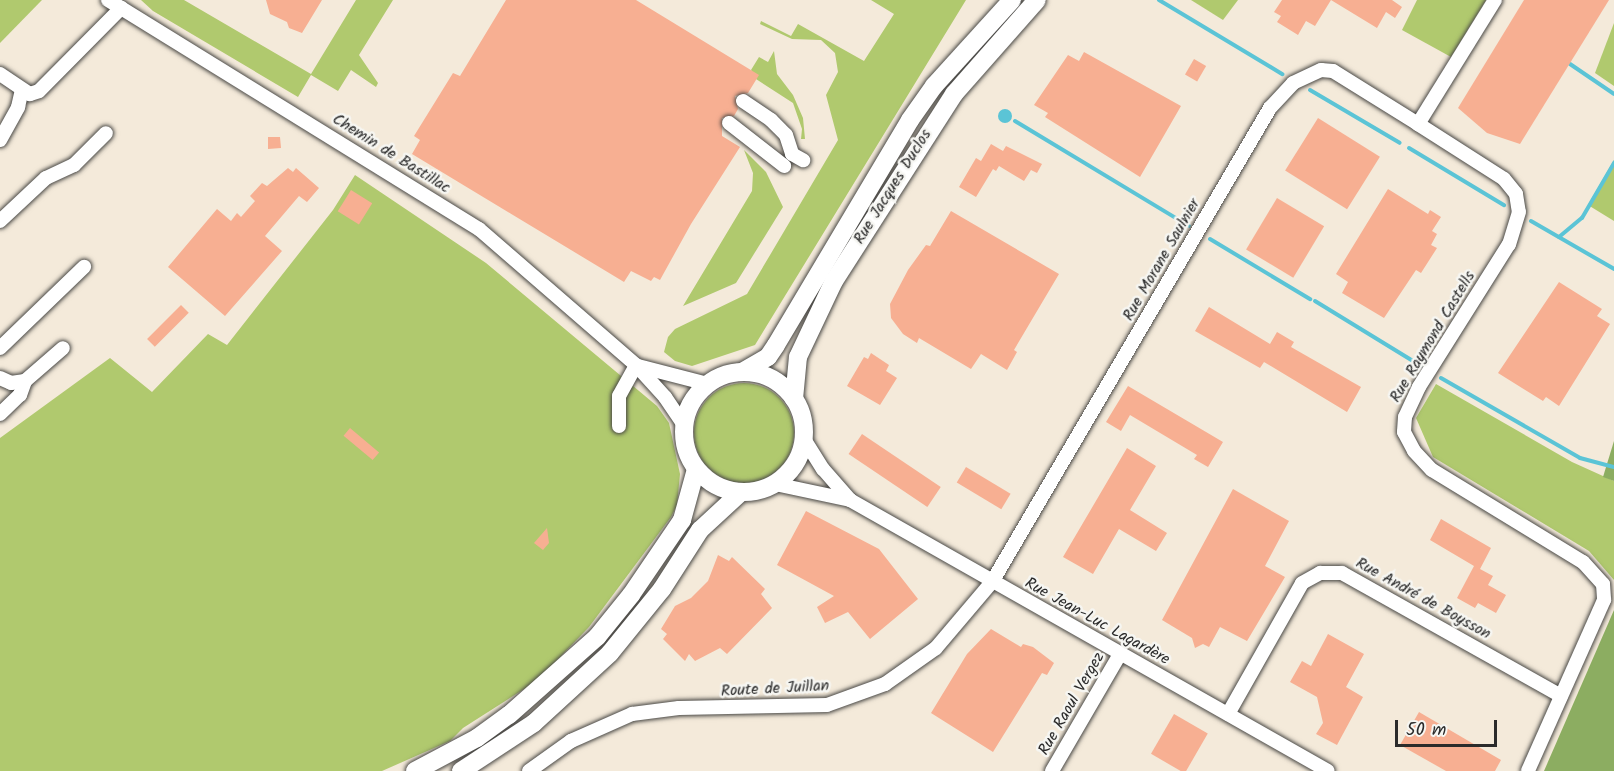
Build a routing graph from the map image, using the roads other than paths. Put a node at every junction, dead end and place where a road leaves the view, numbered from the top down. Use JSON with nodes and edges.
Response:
{"nodes":[{"id":1,"x":108,"y":0,"type":"edge"},
{"id":2,"x":1012,"y":0,"type":"edge"},
{"id":3,"x":1037,"y":0,"type":"edge"},
{"id":4,"x":1495,"y":0,"type":"edge"},
{"id":5,"x":121,"y":9,"type":"junction"},
{"id":6,"x":0,"y":74,"type":"edge"},
{"id":7,"x":22,"y":90,"type":"junction"},
{"id":8,"x":743,"y":101,"type":"dead end"},
{"id":9,"x":729,"y":123,"type":"dead end"},
{"id":10,"x":1418,"y":124,"type":"junction"},
{"id":11,"x":106,"y":133,"type":"dead end"},
{"id":12,"x":0,"y":140,"type":"edge"},
{"id":13,"x":803,"y":160,"type":"dead end"},
{"id":14,"x":784,"y":166,"type":"dead end"},
{"id":15,"x":0,"y":221,"type":"edge"},
{"id":16,"x":84,"y":267,"type":"dead end"},
{"id":17,"x":0,"y":348,"type":"edge"},
{"id":18,"x":63,"y":348,"type":"dead end"},
{"id":19,"x":636,"y":365,"type":"junction"},
{"id":20,"x":742,"y":372,"type":"junction"},
{"id":21,"x":0,"y":378,"type":"edge"},
{"id":22,"x":25,"y":381,"type":"junction"},
{"id":23,"x":708,"y":384,"type":"junction"},
{"id":24,"x":794,"y":399,"type":"junction"},
{"id":25,"x":0,"y":414,"type":"edge"},
{"id":26,"x":684,"y":425,"type":"junction"},
{"id":27,"x":619,"y":426,"type":"dead end"},
{"id":28,"x":804,"y":439,"type":"junction"},
{"id":29,"x":696,"y":469,"type":"junction"},
{"id":30,"x":775,"y":484,"type":"junction"},
{"id":31,"x":740,"y":493,"type":"junction"},
{"id":32,"x":850,"y":500,"type":"junction"},
{"id":33,"x":992,"y":582,"type":"junction"},
{"id":34,"x":1120,"y":654,"type":"junction"},
{"id":35,"x":1562,"y":696,"type":"junction"},
{"id":36,"x":1228,"y":714,"type":"junction"},
{"id":37,"x":415,"y":771,"type":"edge"},
{"id":38,"x":460,"y":771,"type":"edge"},
{"id":39,"x":529,"y":771,"type":"edge"},
{"id":40,"x":1052,"y":771,"type":"edge"},
{"id":41,"x":1328,"y":771,"type":"edge"},
{"id":42,"x":1528,"y":771,"type":"edge"}],
"edges":[{"from":1,"to":5,"type":"street","name":"Chemin de Bastillac"},
{"from":2,"to":20,"type":"main road","name":"Rue Jacques Duclos"},
{"from":3,"to":24,"type":"main road","name":"Rue Jacques Duclos"},
{"from":4,"to":10,"type":"street"},
{"from":5,"to":7,"type":"street"},
{"from":5,"to":19,"type":"street","name":"Chemin de Bastillac"},
{"from":6,"to":7,"type":"street"},
{"from":7,"to":12,"type":"street"},
{"from":8,"to":13,"type":"street"},
{"from":9,"to":14,"type":"street"},
{"from":10,"to":33,"type":"street","name":"Rue Morane Saulnier"},
{"from":10,"to":35,"type":"street","name":"Rue Raymond Castells"},
{"from":11,"to":15,"type":"street"},
{"from":16,"to":17,"type":"street"},
{"from":18,"to":22,"type":"street"},
{"from":19,"to":23,"type":"street","name":"Chemin de Bastillac"},
{"from":19,"to":26,"type":"street","name":"Chemin de Bastillac"},
{"from":19,"to":27,"type":"street"},
{"from":20,"to":23,"type":"main road"},
{"from":20,"to":24,"type":"main road"},
{"from":21,"to":22,"type":"street"},
{"from":22,"to":25,"type":"street"},
{"from":23,"to":26,"type":"main road"},
{"from":24,"to":28,"type":"main road"},
{"from":26,"to":29,"type":"main road"},
{"from":28,"to":30,"type":"main road"},
{"from":28,"to":32,"type":"street","name":"Rue Jean-Luc Lagardère"},
{"from":29,"to":31,"type":"main road"},
{"from":29,"to":37,"type":"main road"},
{"from":30,"to":31,"type":"main road"},
{"from":30,"to":32,"type":"street","name":"Rue Jean-Luc Lagardère"},
{"from":31,"to":38,"type":"main road"},
{"from":32,"to":33,"type":"street","name":"Rue Jean-Luc Lagardère"},
{"from":33,"to":34,"type":"street","name":"Rue Jean-Luc Lagardère"},
{"from":33,"to":39,"type":"street","name":"Route de Juillan"},
{"from":34,"to":36,"type":"street","name":"Rue Jean-Luc Lagardère"},
{"from":34,"to":40,"type":"street","name":"Rue Raoul Vergez"},
{"from":35,"to":36,"type":"street","name":"Rue André de Boysson"},
{"from":35,"to":42,"type":"street","name":"Rue Raymond Castells"},
{"from":36,"to":41,"type":"street","name":"Rue Jean-Luc Lagardère"}]}
